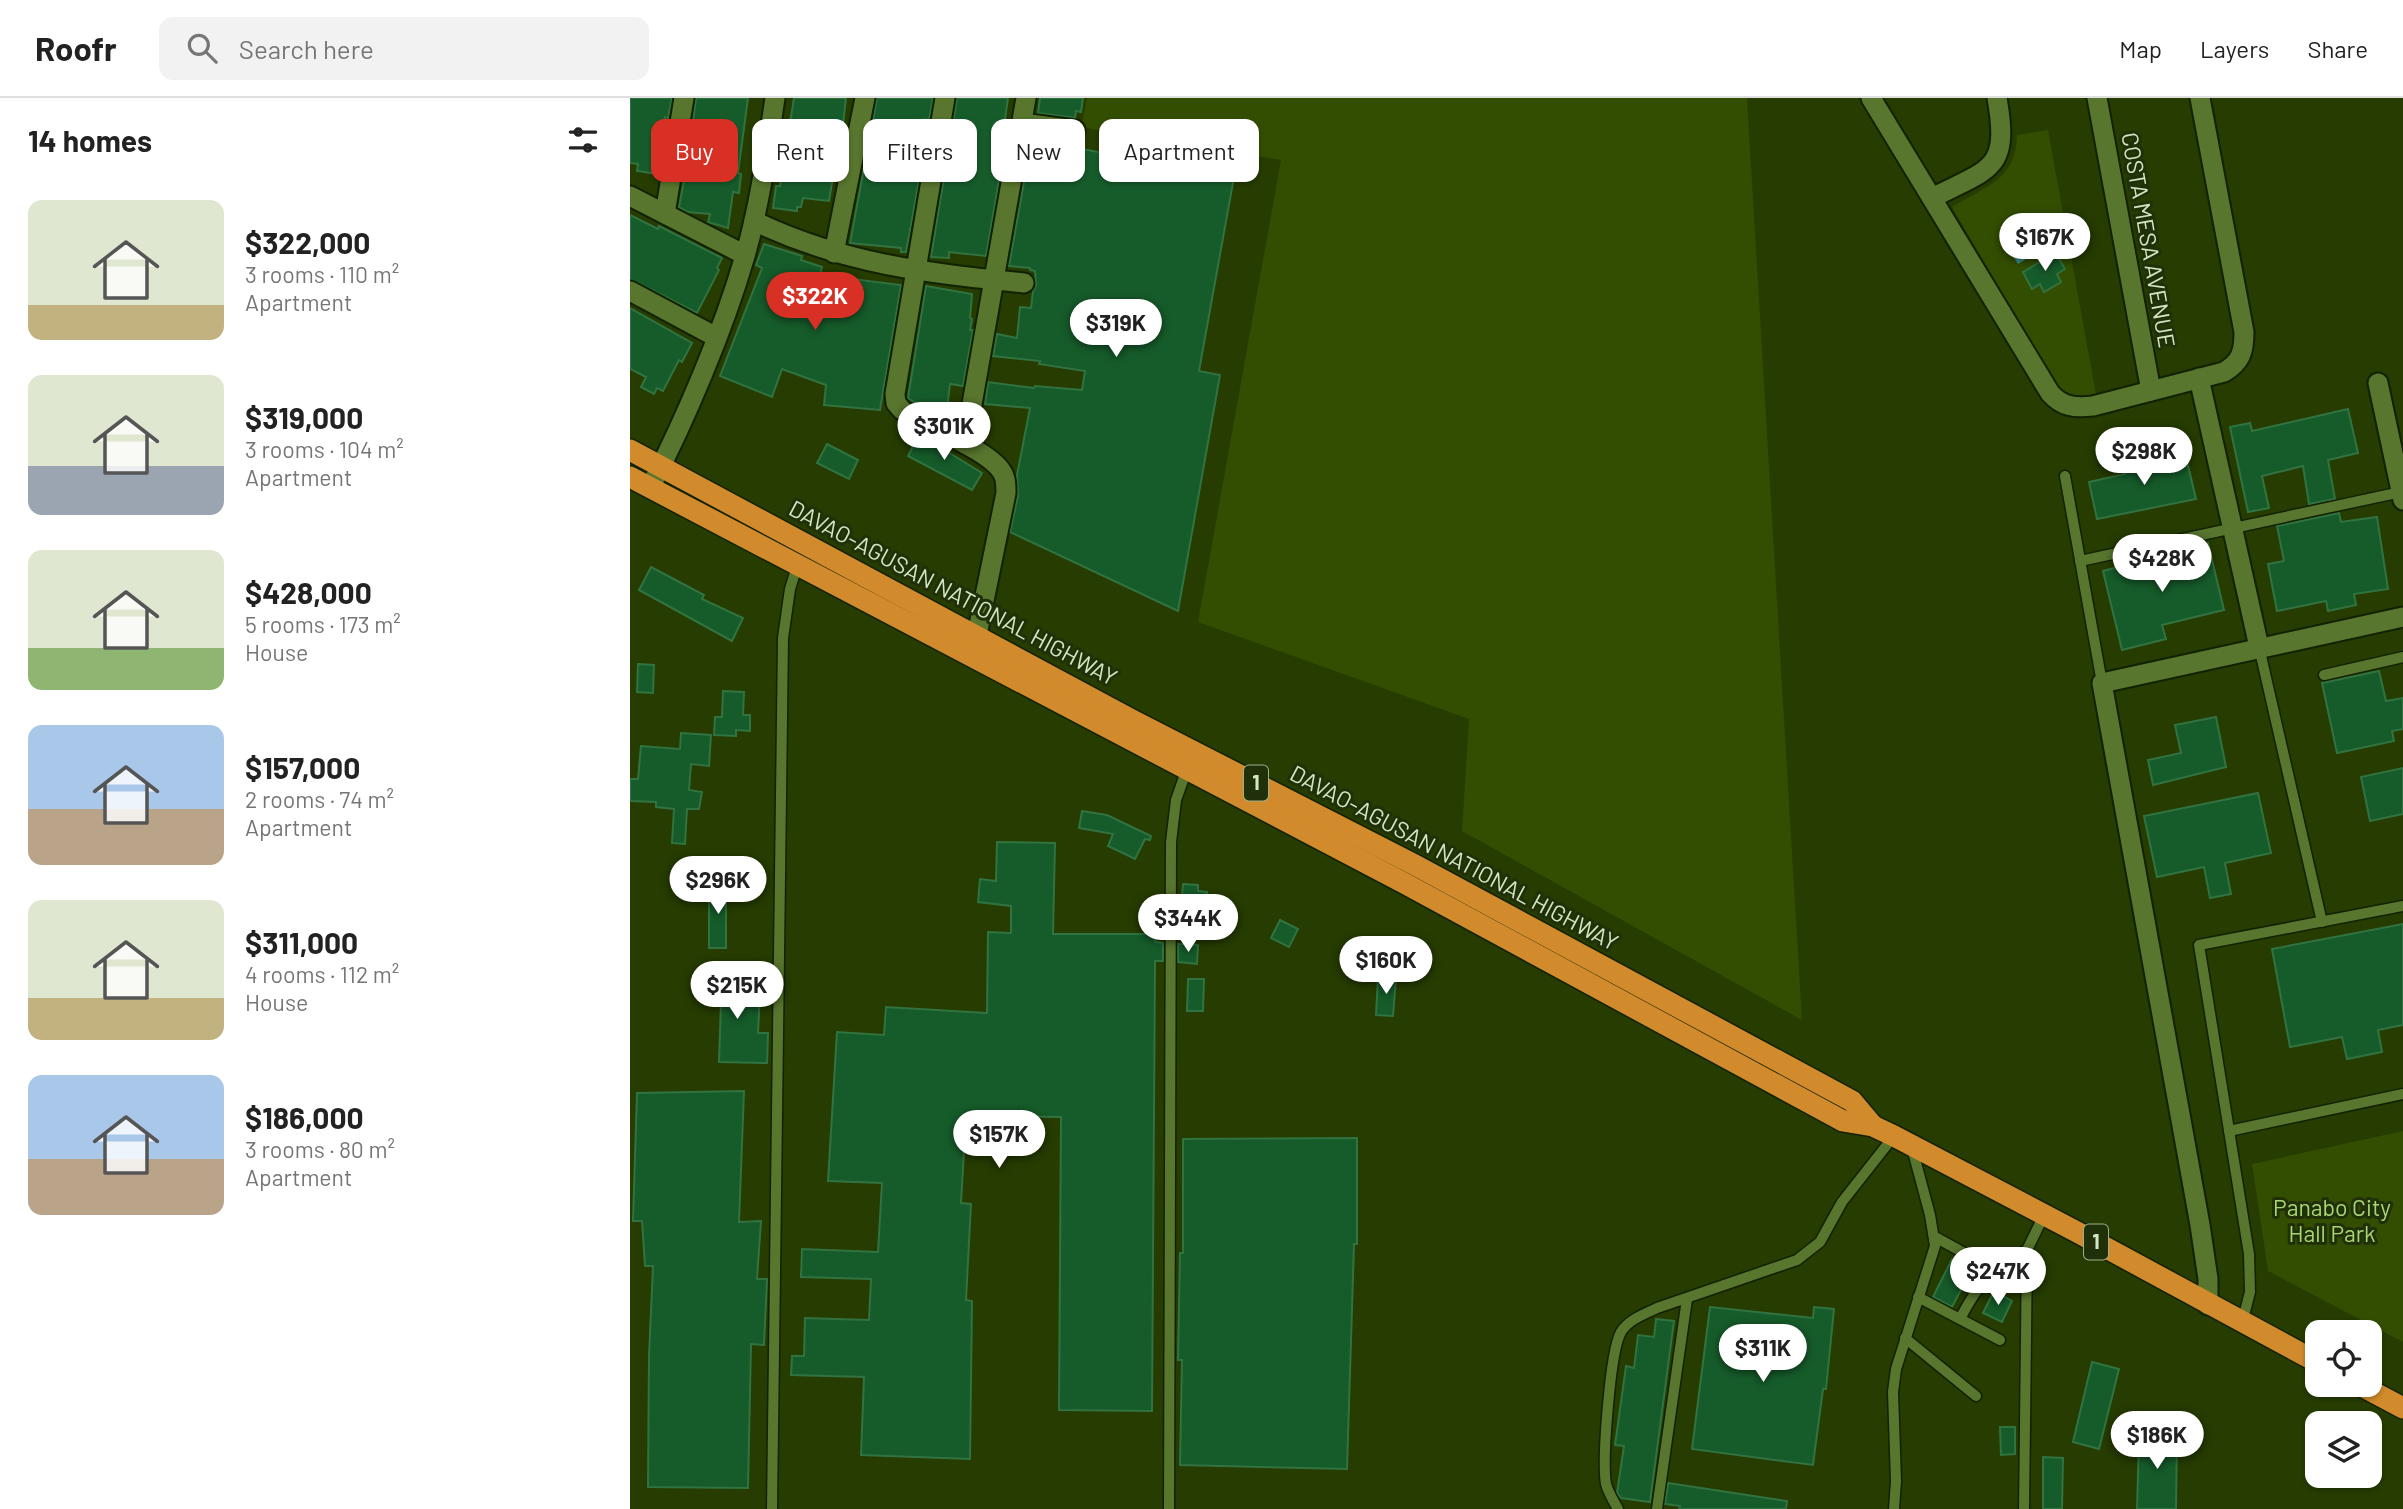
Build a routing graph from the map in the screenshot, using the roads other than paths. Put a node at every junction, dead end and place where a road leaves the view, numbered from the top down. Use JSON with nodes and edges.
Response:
{"nodes":[{"id":1,"x":684,"y":98,"type":"edge"},
{"id":2,"x":775,"y":98,"type":"edge"},
{"id":3,"x":864,"y":98,"type":"edge"},
{"id":4,"x":945,"y":98,"type":"edge"},
{"id":5,"x":1026,"y":98,"type":"edge"},
{"id":6,"x":1871,"y":98,"type":"edge"},
{"id":7,"x":1997,"y":98,"type":"edge"},
{"id":8,"x":2097,"y":98,"type":"edge"},
{"id":9,"x":2200,"y":98,"type":"edge"},
{"id":10,"x":1023,"y":119,"type":"edge"},
{"id":11,"x":1011,"y":182,"type":"edge"},
{"id":12,"x":630,"y":196,"type":"edge"},
{"id":13,"x":1932,"y":198,"type":"junction"},
{"id":14,"x":665,"y":214,"type":"junction"},
{"id":15,"x":754,"y":221,"type":"junction"},
{"id":16,"x":834,"y":253,"type":"junction"},
{"id":17,"x":745,"y":256,"type":"junction"},
{"id":18,"x":915,"y":269,"type":"junction"},
{"id":19,"x":994,"y":280,"type":"junction"},
{"id":20,"x":1024,"y":283,"type":"dead end"},
{"id":21,"x":630,"y":290,"type":"edge"},
{"id":22,"x":716,"y":337,"type":"junction"},
{"id":23,"x":2199,"y":378,"type":"junction"},
{"id":24,"x":2378,"y":383,"type":"dead end"},
{"id":25,"x":2151,"y":391,"type":"junction"},
{"id":26,"x":965,"y":444,"type":"junction"},
{"id":27,"x":630,"y":450,"type":"edge"},
{"id":28,"x":661,"y":467,"type":"junction"},
{"id":29,"x":2065,"y":476,"type":"dead end"},
{"id":30,"x":630,"y":477,"type":"edge"},
{"id":31,"x":650,"y":488,"type":"junction"},
{"id":32,"x":2402,"y":496,"type":"edge"},
{"id":33,"x":2233,"y":528,"type":"junction"},
{"id":34,"x":807,"y":545,"type":"junction"},
{"id":35,"x":2080,"y":561,"type":"junction"},
{"id":36,"x":797,"y":565,"type":"junction"},
{"id":37,"x":2403,"y":617,"type":"edge"},
{"id":38,"x":977,"y":635,"type":"junction"},
{"id":39,"x":2259,"y":647,"type":"junction"},
{"id":40,"x":2403,"y":657,"type":"edge"},
{"id":41,"x":2324,"y":675,"type":"dead end"},
{"id":42,"x":2102,"y":683,"type":"junction"},
{"id":43,"x":1191,"y":761,"type":"junction"},
{"id":44,"x":1415,"y":864,"type":"junction"},
{"id":45,"x":1404,"y":883,"type":"junction"},
{"id":46,"x":2403,"y":906,"type":"edge"},
{"id":47,"x":2322,"y":922,"type":"junction"},
{"id":48,"x":2403,"y":1094,"type":"edge"},
{"id":49,"x":1873,"y":1126,"type":"junction"},
{"id":50,"x":2229,"y":1131,"type":"junction"},
{"id":51,"x":1903,"y":1141,"type":"junction"},
{"id":52,"x":2044,"y":1214,"type":"junction"},
{"id":53,"x":1935,"y":1237,"type":"junction"},
{"id":54,"x":2027,"y":1250,"type":"junction"},
{"id":55,"x":1995,"y":1270,"type":"junction"},
{"id":56,"x":1918,"y":1297,"type":"junction"},
{"id":57,"x":1687,"y":1299,"type":"junction"},
{"id":58,"x":2208,"y":1305,"type":"junction"},
{"id":59,"x":1960,"y":1319,"type":"junction"},
{"id":60,"x":2242,"y":1323,"type":"junction"},
{"id":61,"x":1905,"y":1338,"type":"junction"},
{"id":62,"x":2000,"y":1340,"type":"dead end"},
{"id":63,"x":2305,"y":1356,"type":"edge"},
{"id":64,"x":1976,"y":1396,"type":"dead end"},
{"id":65,"x":2381,"y":1397,"type":"edge"},
{"id":66,"x":2402,"y":1409,"type":"edge"},
{"id":67,"x":772,"y":1509,"type":"edge"},
{"id":68,"x":1169,"y":1509,"type":"edge"},
{"id":69,"x":1618,"y":1509,"type":"edge"},
{"id":70,"x":1657,"y":1509,"type":"edge"},
{"id":71,"x":1894,"y":1509,"type":"edge"},
{"id":72,"x":2024,"y":1509,"type":"edge"}],
"edges":[{"from":1,"to":14,"type":"street"},
{"from":2,"to":15,"type":"street"},
{"from":3,"to":16,"type":"street"},
{"from":4,"to":18,"type":"street"},
{"from":5,"to":10,"type":"street"},
{"from":6,"to":13,"type":"street"},
{"from":7,"to":13,"type":"street"},
{"from":8,"to":25,"type":"street","name":"COSTA MESA AVENUE"},
{"from":9,"to":23,"type":"street"},
{"from":11,"to":19,"type":"street"},
{"from":12,"to":14,"type":"street"},
{"from":13,"to":25,"type":"street"},
{"from":14,"to":17,"type":"street"},
{"from":15,"to":16,"type":"street"},
{"from":15,"to":17,"type":"street"},
{"from":16,"to":18,"type":"street"},
{"from":17,"to":22,"type":"street"},
{"from":18,"to":19,"type":"street"},
{"from":18,"to":26,"type":"street"},
{"from":19,"to":20,"type":"street"},
{"from":19,"to":26,"type":"street"},
{"from":21,"to":22,"type":"street"},
{"from":22,"to":28,"type":"street"},
{"from":23,"to":25,"type":"street"},
{"from":23,"to":33,"type":"street"},
{"from":24,"to":32,"type":"street"},
{"from":26,"to":38,"type":"street"},
{"from":27,"to":28,"type":"highway","name":"DAVAO-AGUSAN NATIONAL HIGHWAY","number":"1"},
{"from":28,"to":31,"type":"street"},
{"from":28,"to":34,"type":"highway","name":"DAVAO-AGUSAN NATIONAL HIGHWAY","number":"1"},
{"from":29,"to":35,"type":"lane"},
{"from":30,"to":31,"type":"highway","name":"DAVAO-AGUSAN NATIONAL HIGHWAY","number":"1"},
{"from":31,"to":36,"type":"highway","name":"DAVAO-AGUSAN NATIONAL HIGHWAY","number":"1"},
{"from":32,"to":33,"type":"lane"},
{"from":33,"to":35,"type":"lane"},
{"from":33,"to":39,"type":"street"},
{"from":34,"to":36,"type":"lane"},
{"from":34,"to":38,"type":"highway","name":"DAVAO-AGUSAN NATIONAL HIGHWAY","number":"1"},
{"from":35,"to":42,"type":"lane"},
{"from":36,"to":43,"type":"highway","name":"DAVAO-AGUSAN NATIONAL HIGHWAY","number":"1"},
{"from":36,"to":67,"type":"lane"},
{"from":37,"to":39,"type":"street"},
{"from":38,"to":43,"type":"highway","name":"DAVAO-AGUSAN NATIONAL HIGHWAY","number":"1"},
{"from":39,"to":42,"type":"street"},
{"from":39,"to":47,"type":"lane"},
{"from":40,"to":41,"type":"lane"},
{"from":42,"to":58,"type":"street"},
{"from":43,"to":44,"type":"highway","name":"DAVAO-AGUSAN NATIONAL HIGHWAY","number":"1"},
{"from":43,"to":45,"type":"highway","name":"DAVAO-AGUSAN NATIONAL HIGHWAY","number":"1"},
{"from":43,"to":68,"type":"lane"},
{"from":44,"to":45,"type":"highway"},
{"from":44,"to":49,"type":"highway","name":"DAVAO-AGUSAN NATIONAL HIGHWAY","number":"1"},
{"from":45,"to":49,"type":"highway","name":"DAVAO-AGUSAN NATIONAL HIGHWAY","number":"1"},
{"from":46,"to":47,"type":"lane"},
{"from":47,"to":50,"type":"lane"},
{"from":48,"to":50,"type":"lane"},
{"from":49,"to":51,"type":"highway","name":"DAVAO-AGUSAN NATIONAL HIGHWAY","number":"1"},
{"from":50,"to":60,"type":"lane"},
{"from":51,"to":52,"type":"highway","name":"DAVAO-AGUSAN NATIONAL HIGHWAY","number":"1"},
{"from":51,"to":53,"type":"lane"},
{"from":51,"to":57,"type":"lane"},
{"from":52,"to":54,"type":"lane"},
{"from":52,"to":58,"type":"highway","name":"DAVAO-AGUSAN NATIONAL HIGHWAY","number":"1"},
{"from":53,"to":55,"type":"lane"},
{"from":53,"to":56,"type":"lane"},
{"from":54,"to":55,"type":"lane"},
{"from":54,"to":72,"type":"lane"},
{"from":55,"to":59,"type":"lane"},
{"from":56,"to":59,"type":"lane"},
{"from":56,"to":61,"type":"lane"},
{"from":57,"to":69,"type":"lane"},
{"from":57,"to":70,"type":"lane"},
{"from":58,"to":60,"type":"highway","name":"DAVAO-AGUSAN NATIONAL HIGHWAY","number":"1"},
{"from":59,"to":62,"type":"lane"},
{"from":60,"to":63,"type":"highway","name":"DAVAO-AGUSAN NATIONAL HIGHWAY","number":"1"},
{"from":61,"to":64,"type":"lane"},
{"from":61,"to":71,"type":"lane"},
{"from":65,"to":66,"type":"highway"}]}
